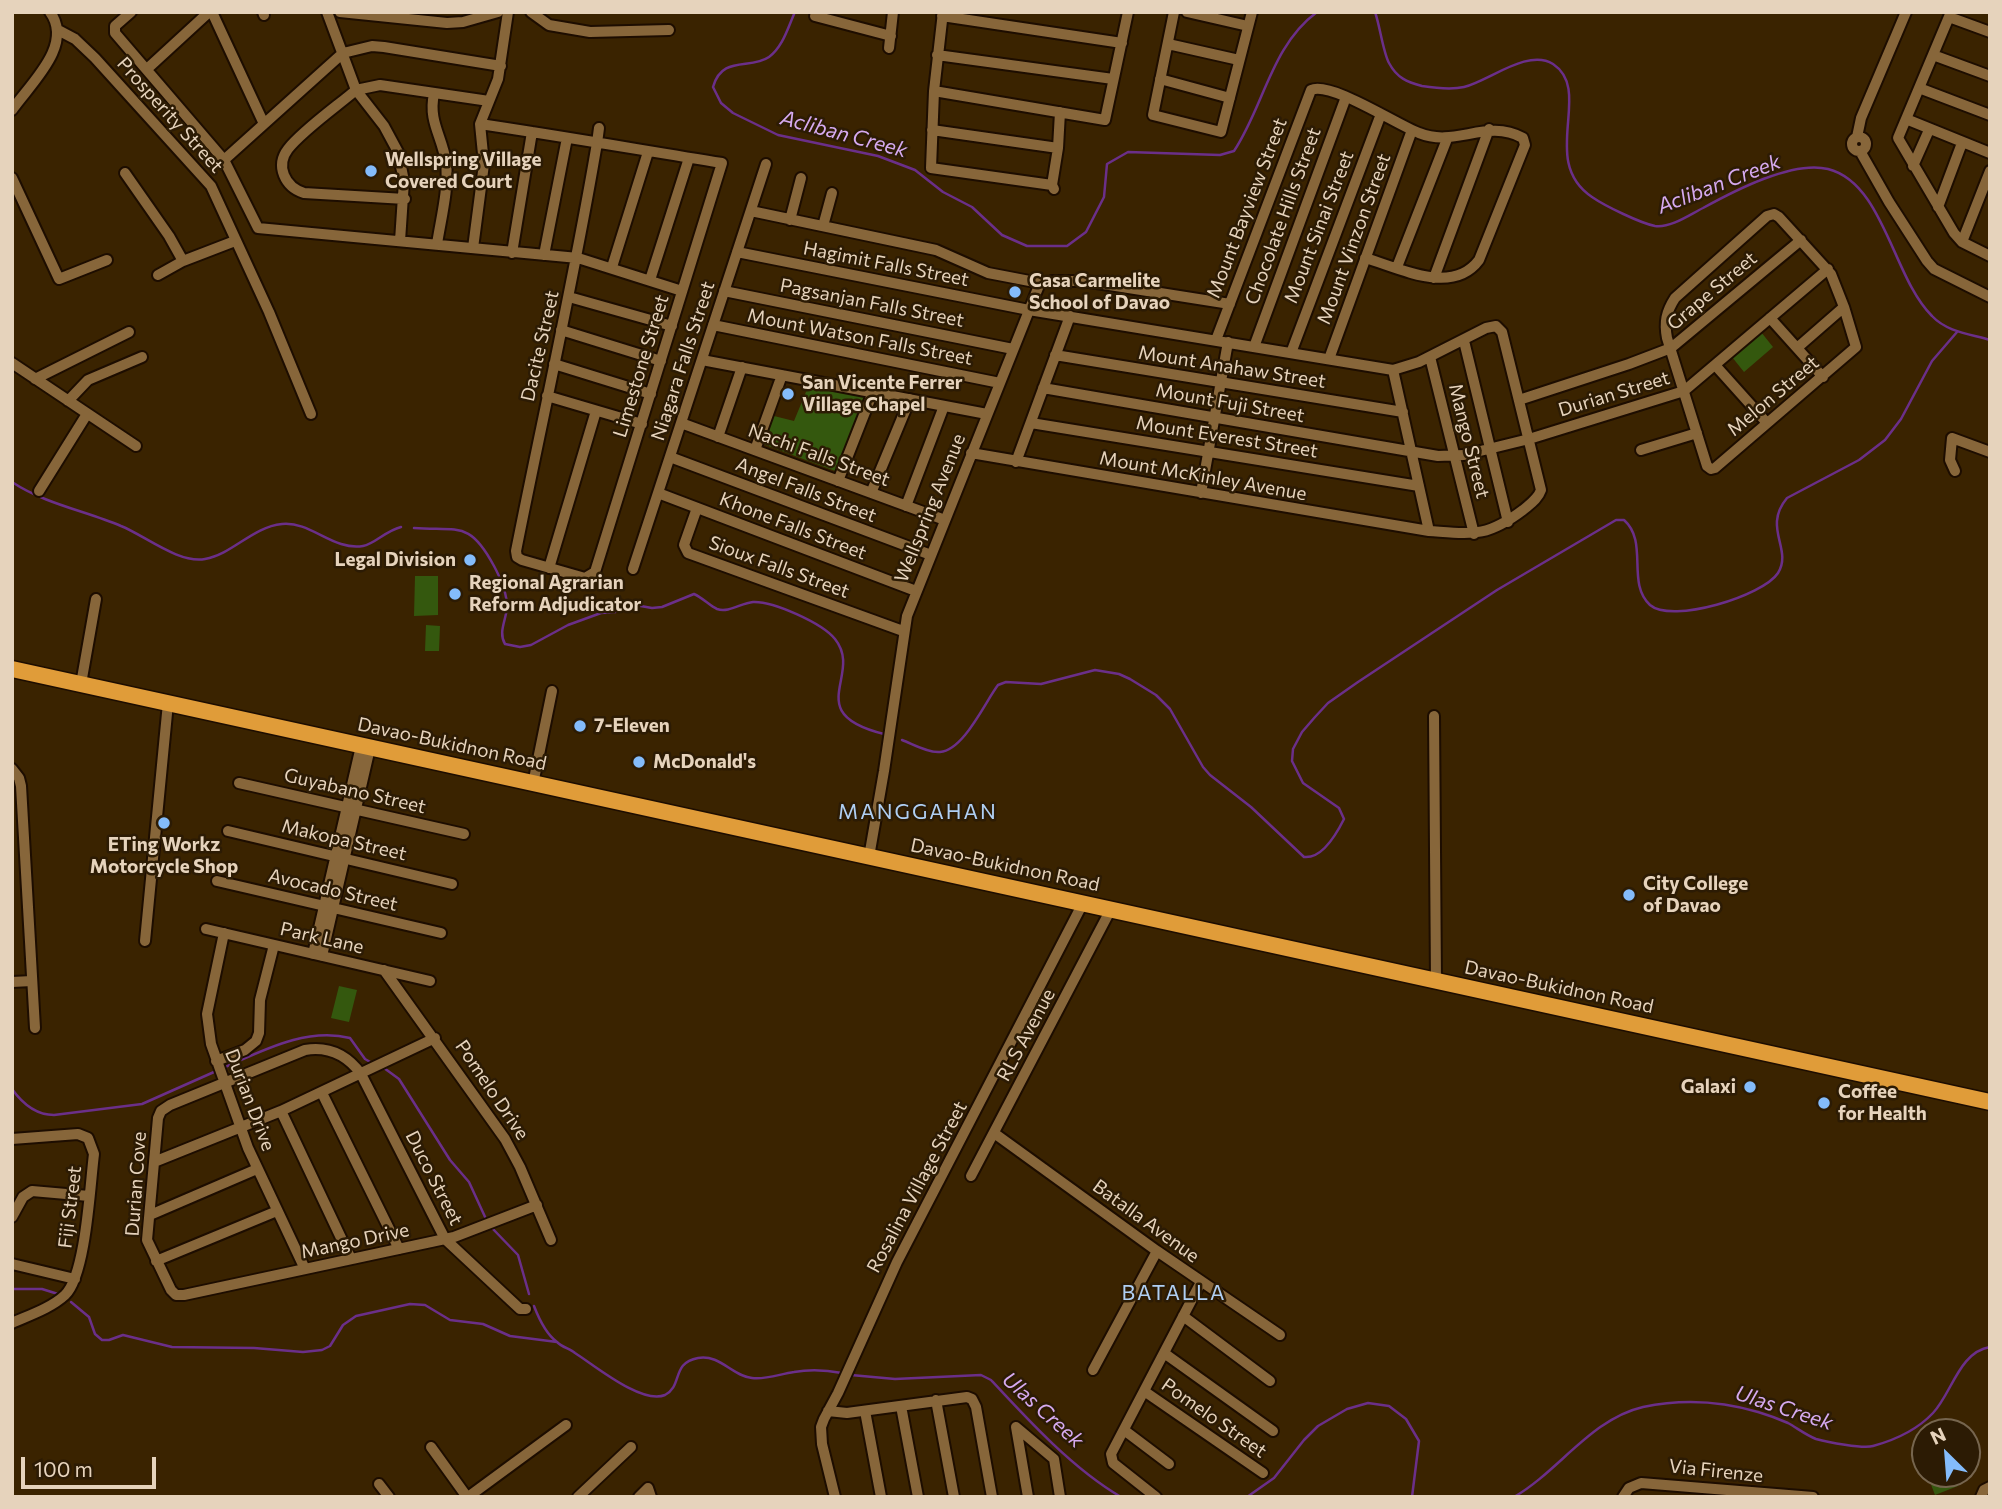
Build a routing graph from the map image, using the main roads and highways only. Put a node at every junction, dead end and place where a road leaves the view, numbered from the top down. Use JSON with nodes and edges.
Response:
{"nodes":[{"id":1,"x":12,"y":669,"type":"edge"},
{"id":2,"x":1989,"y":1106,"type":"edge"}],
"edges":[{"from":1,"to":2,"type":"highway","name":"Davao-Bukidnon Road"}]}
